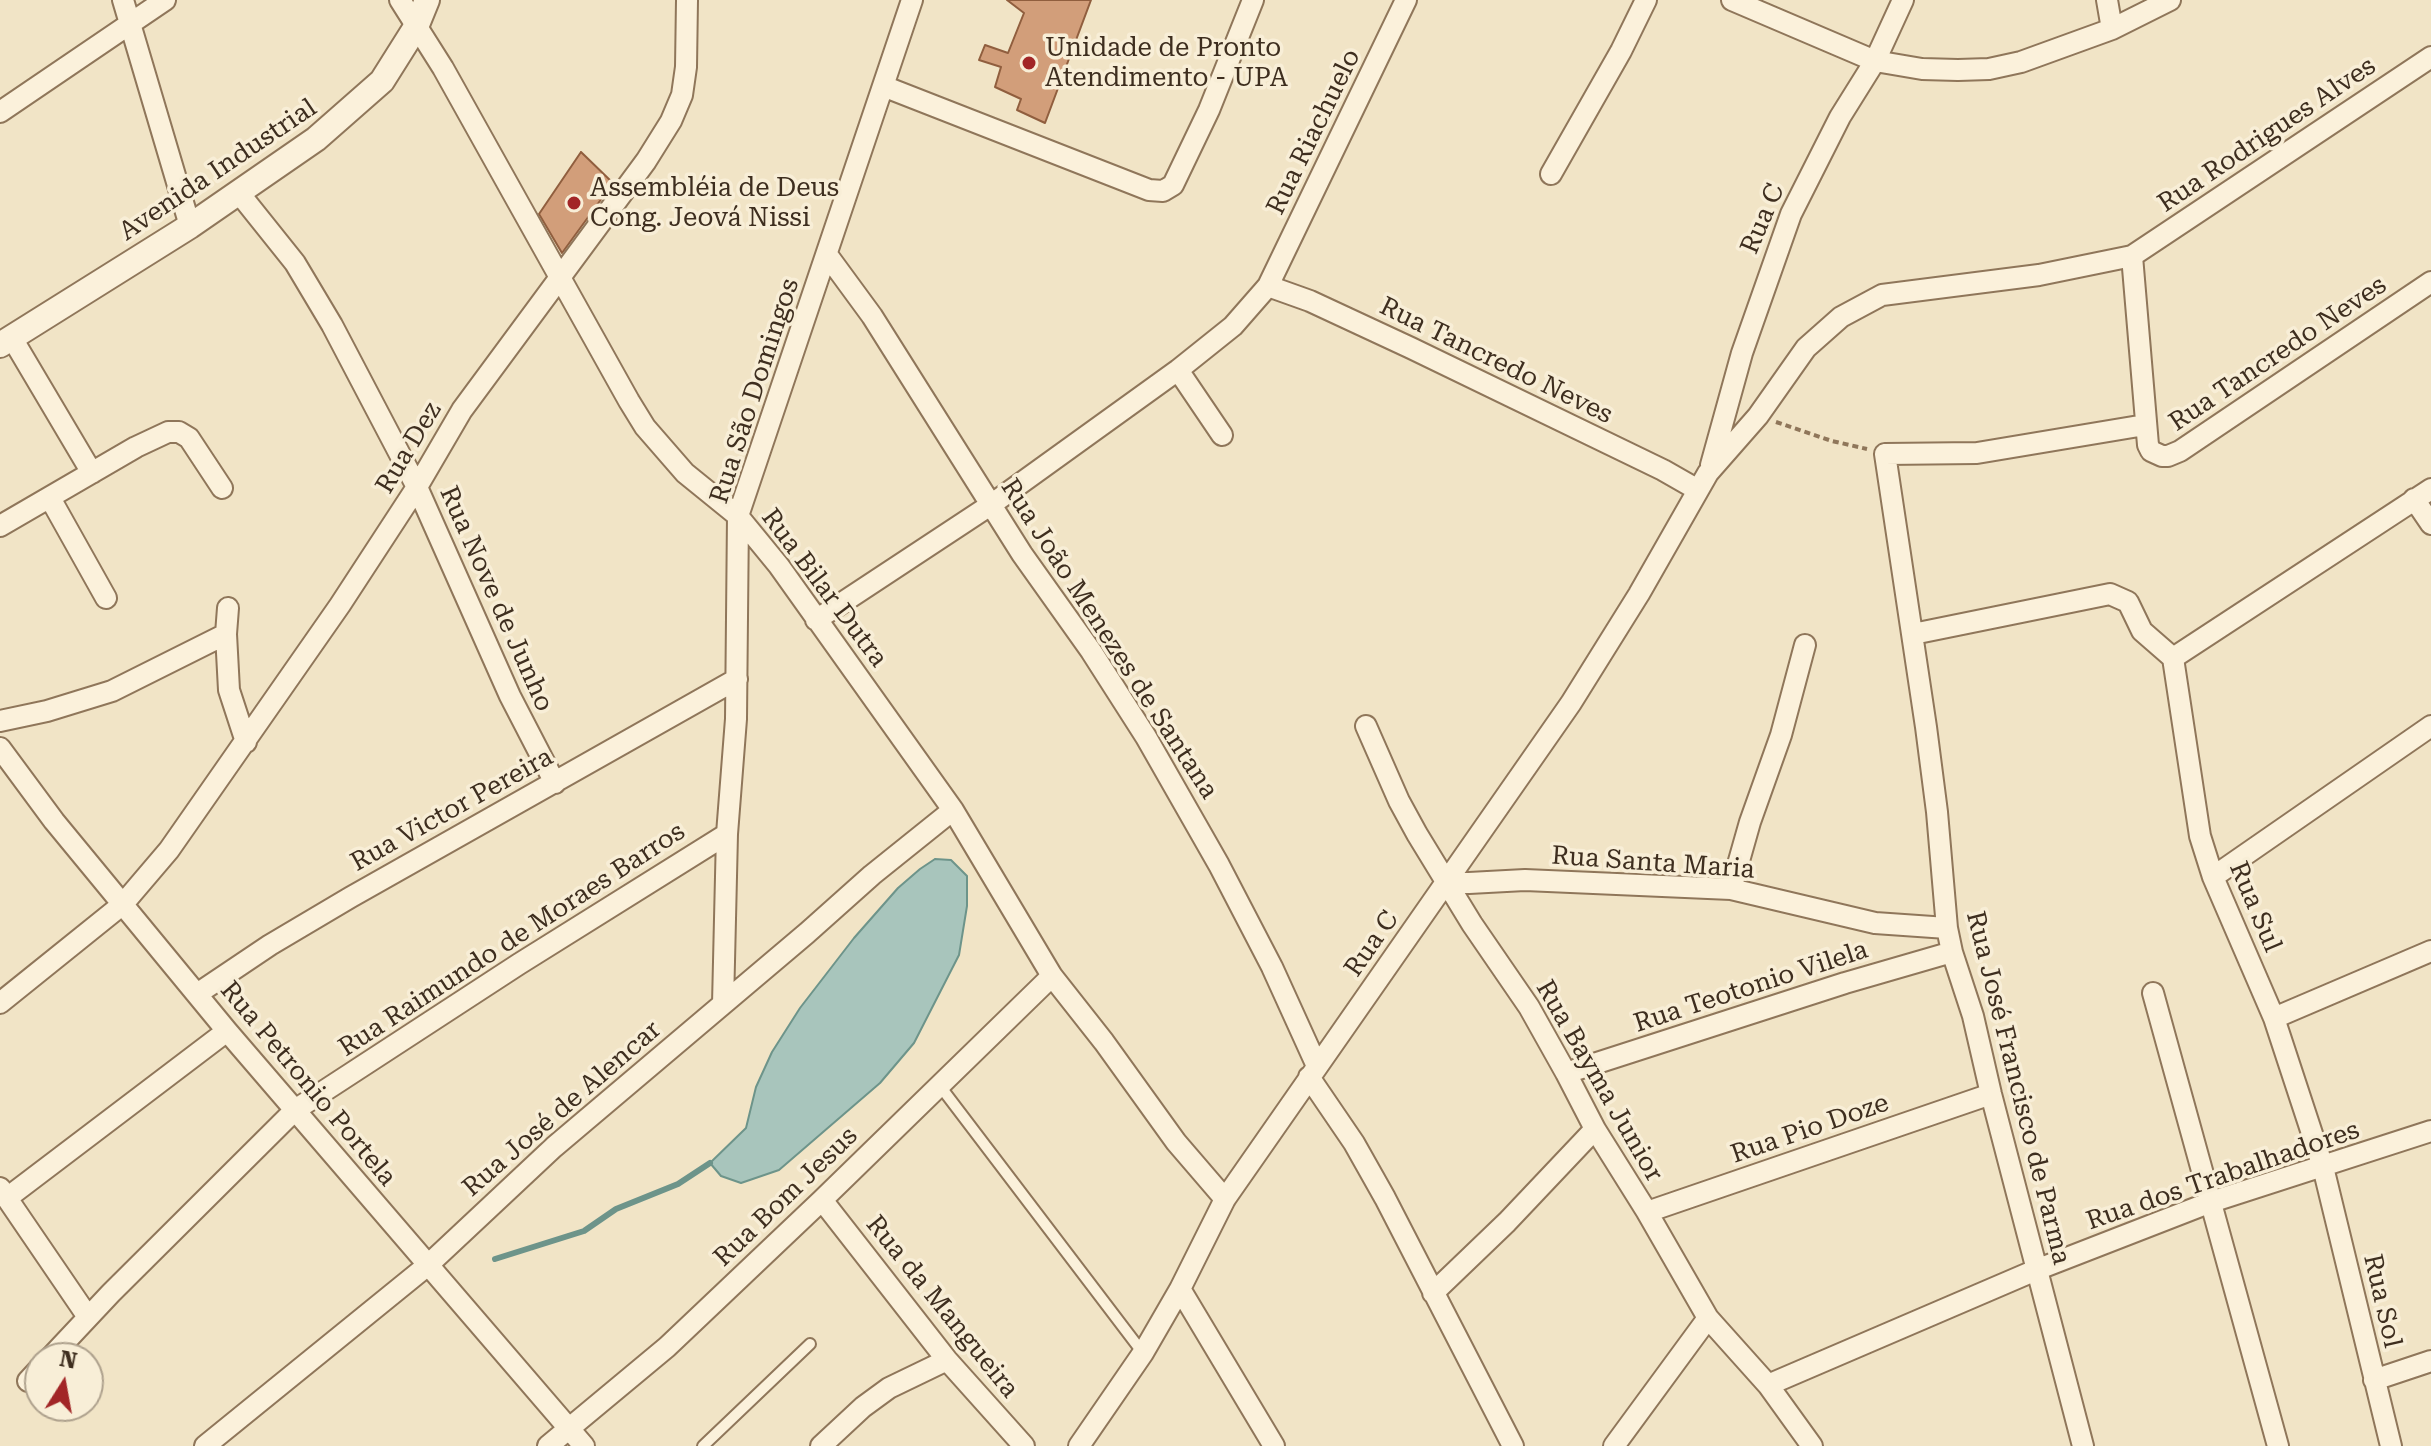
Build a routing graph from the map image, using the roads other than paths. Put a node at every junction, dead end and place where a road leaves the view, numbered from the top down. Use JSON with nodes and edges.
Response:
{"nodes":[{"id":1,"x":123,"y":0,"type":"edge"},
{"id":2,"x":165,"y":0,"type":"edge"},
{"id":3,"x":400,"y":0,"type":"edge"},
{"id":4,"x":427,"y":0,"type":"edge"},
{"id":5,"x":687,"y":0,"type":"edge"},
{"id":6,"x":912,"y":0,"type":"edge"},
{"id":7,"x":1253,"y":0,"type":"edge"},
{"id":8,"x":1406,"y":0,"type":"edge"},
{"id":9,"x":1646,"y":0,"type":"edge"},
{"id":10,"x":1732,"y":0,"type":"edge"},
{"id":11,"x":1903,"y":0,"type":"edge"},
{"id":12,"x":2107,"y":0,"type":"edge"},
{"id":13,"x":2170,"y":0,"type":"edge"},
{"id":14,"x":131,"y":22,"type":"junction"},
{"id":15,"x":416,"y":27,"type":"junction"},
{"id":16,"x":2112,"y":29,"type":"junction"},
{"id":17,"x":2431,"y":57,"type":"edge"},
{"id":18,"x":1875,"y":61,"type":"junction"},
{"id":19,"x":883,"y":86,"type":"junction"},
{"id":20,"x":0,"y":112,"type":"edge"},
{"id":21,"x":1551,"y":174,"type":"dead end"},
{"id":22,"x":239,"y":193,"type":"junction"},
{"id":23,"x":190,"y":226,"type":"junction"},
{"id":24,"x":828,"y":256,"type":"junction"},
{"id":25,"x":2132,"y":256,"type":"junction"},
{"id":26,"x":560,"y":277,"type":"junction"},
{"id":27,"x":2431,"y":282,"type":"edge"},
{"id":28,"x":1268,"y":286,"type":"junction"},
{"id":29,"x":6,"y":342,"type":"edge"},
{"id":30,"x":1178,"y":370,"type":"junction"},
{"id":31,"x":2145,"y":425,"type":"junction"},
{"id":32,"x":1222,"y":435,"type":"dead end"},
{"id":33,"x":1885,"y":454,"type":"joint"},
{"id":34,"x":92,"y":473,"type":"junction"},
{"id":35,"x":1703,"y":481,"type":"junction"},
{"id":36,"x":417,"y":487,"type":"junction"},
{"id":37,"x":222,"y":488,"type":"dead end"},
{"id":38,"x":2423,"y":494,"type":"edge"},
{"id":39,"x":50,"y":498,"type":"junction"},
{"id":40,"x":992,"y":504,"type":"junction"},
{"id":41,"x":738,"y":516,"type":"junction"},
{"id":42,"x":2431,"y":524,"type":"edge"},
{"id":43,"x":0,"y":526,"type":"edge"},
{"id":44,"x":106,"y":598,"type":"dead end"},
{"id":45,"x":228,"y":608,"type":"dead end"},
{"id":46,"x":816,"y":620,"type":"junction"},
{"id":47,"x":226,"y":634,"type":"junction"},
{"id":48,"x":1913,"y":634,"type":"junction"},
{"id":49,"x":1805,"y":645,"type":"dead end"},
{"id":50,"x":2173,"y":658,"type":"junction"},
{"id":51,"x":737,"y":679,"type":"junction"},
{"id":52,"x":0,"y":721,"type":"edge"},
{"id":53,"x":1366,"y":726,"type":"dead end"},
{"id":54,"x":2431,"y":726,"type":"edge"},
{"id":55,"x":246,"y":742,"type":"junction"},
{"id":56,"x":0,"y":748,"type":"edge"},
{"id":57,"x":555,"y":783,"type":"junction"},
{"id":58,"x":953,"y":810,"type":"junction"},
{"id":59,"x":727,"y":834,"type":"junction"},
{"id":60,"x":2213,"y":877,"type":"junction"},
{"id":61,"x":1448,"y":882,"type":"junction"},
{"id":62,"x":1731,"y":889,"type":"junction"},
{"id":63,"x":123,"y":904,"type":"junction"},
{"id":64,"x":1947,"y":928,"type":"junction"},
{"id":65,"x":2431,"y":951,"type":"edge"},
{"id":66,"x":1952,"y":952,"type":"junction"},
{"id":67,"x":1052,"y":976,"type":"junction"},
{"id":68,"x":2153,"y":993,"type":"dead end"},
{"id":69,"x":197,"y":994,"type":"junction"},
{"id":70,"x":0,"y":1003,"type":"edge"},
{"id":71,"x":723,"y":1004,"type":"junction"},
{"id":72,"x":2274,"y":1018,"type":"junction"},
{"id":73,"x":227,"y":1031,"type":"junction"},
{"id":74,"x":1313,"y":1072,"type":"junction"},
{"id":75,"x":1566,"y":1073,"type":"junction"},
{"id":76,"x":940,"y":1086,"type":"junction"},
{"id":77,"x":1991,"y":1094,"type":"junction"},
{"id":78,"x":295,"y":1110,"type":"junction"},
{"id":79,"x":1595,"y":1129,"type":"junction"},
{"id":80,"x":2431,"y":1131,"type":"edge"},
{"id":81,"x":2323,"y":1167,"type":"junction"},
{"id":82,"x":3,"y":1193,"type":"edge"},
{"id":83,"x":1225,"y":1199,"type":"junction"},
{"id":84,"x":822,"y":1200,"type":"junction"},
{"id":85,"x":2211,"y":1202,"type":"junction"},
{"id":86,"x":1647,"y":1212,"type":"junction"},
{"id":87,"x":428,"y":1265,"type":"junction"},
{"id":88,"x":2036,"y":1270,"type":"junction"},
{"id":89,"x":1180,"y":1289,"type":"junction"},
{"id":90,"x":1433,"y":1293,"type":"junction"},
{"id":91,"x":88,"y":1317,"type":"junction"},
{"id":92,"x":1708,"y":1318,"type":"junction"},
{"id":93,"x":65,"y":1342,"type":"edge"},
{"id":94,"x":810,"y":1344,"type":"dead end"},
{"id":95,"x":1143,"y":1353,"type":"junction"},
{"id":96,"x":947,"y":1360,"type":"junction"},
{"id":97,"x":2431,"y":1361,"type":"edge"},
{"id":98,"x":2374,"y":1380,"type":"junction"},
{"id":99,"x":1768,"y":1385,"type":"junction"},
{"id":100,"x":568,"y":1429,"type":"junction"},
{"id":101,"x":205,"y":1446,"type":"edge"},
{"id":102,"x":548,"y":1446,"type":"edge"},
{"id":103,"x":584,"y":1446,"type":"edge"},
{"id":104,"x":703,"y":1446,"type":"edge"},
{"id":105,"x":821,"y":1446,"type":"edge"},
{"id":106,"x":1024,"y":1446,"type":"edge"},
{"id":107,"x":1079,"y":1446,"type":"edge"},
{"id":108,"x":1274,"y":1446,"type":"edge"},
{"id":109,"x":1513,"y":1446,"type":"edge"},
{"id":110,"x":1614,"y":1446,"type":"edge"},
{"id":111,"x":1812,"y":1446,"type":"edge"},
{"id":112,"x":2083,"y":1446,"type":"edge"},
{"id":113,"x":2278,"y":1446,"type":"edge"},
{"id":114,"x":2391,"y":1446,"type":"edge"}],
"edges":[{"from":1,"to":14,"type":"street"},
{"from":2,"to":14,"type":"street"},
{"from":3,"to":15,"type":"street","name":"Rua Bilar Dutra"},
{"from":4,"to":15,"type":"street","name":"Avenida Industrial"},
{"from":5,"to":26,"type":"street","name":"Rua Dez"},
{"from":6,"to":19,"type":"street","name":"Rua São Domingos"},
{"from":7,"to":19,"type":"street"},
{"from":8,"to":28,"type":"street","name":"Rua Riachuelo"},
{"from":9,"to":21,"type":"street"},
{"from":10,"to":18,"type":"street"},
{"from":11,"to":18,"type":"street","name":"Rua C"},
{"from":12,"to":16,"type":"street"},
{"from":13,"to":16,"type":"street"},
{"from":14,"to":20,"type":"street"},
{"from":14,"to":23,"type":"street"},
{"from":15,"to":22,"type":"street","name":"Avenida Industrial"},
{"from":15,"to":26,"type":"street","name":"Rua Bilar Dutra"},
{"from":16,"to":18,"type":"street"},
{"from":17,"to":25,"type":"street","name":"Rua Rodrigues Alves"},
{"from":18,"to":35,"type":"street","name":"Rua C"},
{"from":19,"to":24,"type":"street","name":"Rua São Domingos"},
{"from":22,"to":23,"type":"street","name":"Avenida Industrial"},
{"from":22,"to":36,"type":"street","name":"Rua Nove de Junho"},
{"from":23,"to":29,"type":"street","name":"Avenida Industrial"},
{"from":24,"to":40,"type":"street","name":"Rua João Menezes de Santana"},
{"from":24,"to":41,"type":"street","name":"Rua São Domingos"},
{"from":25,"to":31,"type":"street"},
{"from":25,"to":35,"type":"street","name":"Rua C"},
{"from":26,"to":36,"type":"street","name":"Rua Dez"},
{"from":26,"to":41,"type":"street","name":"Rua Bilar Dutra"},
{"from":27,"to":31,"type":"street","name":"Rua Tancredo Neves"},
{"from":28,"to":30,"type":"street","name":"Rua Riachuelo"},
{"from":28,"to":35,"type":"street","name":"Rua Tancredo Neves"},
{"from":29,"to":34,"type":"street"},
{"from":30,"to":32,"type":"street"},
{"from":30,"to":40,"type":"street","name":"Rua Riachuelo"},
{"from":31,"to":33,"type":"street","name":"Rua Tancredo Neves"},
{"from":33,"to":48,"type":"street","name":"Rua José Francisco de Parma"},
{"from":34,"to":37,"type":"street"},
{"from":34,"to":39,"type":"street"},
{"from":35,"to":61,"type":"street","name":"Rua C"},
{"from":36,"to":55,"type":"street","name":"Rua Dez"},
{"from":36,"to":57,"type":"street","name":"Rua Nove de Junho"},
{"from":38,"to":42,"type":"street"},
{"from":38,"to":50,"type":"street"},
{"from":39,"to":43,"type":"street"},
{"from":39,"to":44,"type":"street"},
{"from":40,"to":46,"type":"street","name":"Rua Riachuelo"},
{"from":40,"to":74,"type":"street","name":"Rua João Menezes de Santana"},
{"from":41,"to":46,"type":"street","name":"Rua Bilar Dutra"},
{"from":41,"to":51,"type":"street","name":"Rua São Domingos"},
{"from":45,"to":47,"type":"street"},
{"from":46,"to":58,"type":"street","name":"Rua Bilar Dutra"},
{"from":47,"to":52,"type":"street"},
{"from":47,"to":55,"type":"street"},
{"from":48,"to":50,"type":"street"},
{"from":48,"to":64,"type":"street","name":"Rua José Francisco de Parma"},
{"from":49,"to":62,"type":"street"},
{"from":50,"to":60,"type":"street","name":"Rua Sul"},
{"from":51,"to":57,"type":"street","name":"Rua Victor Pereira"},
{"from":51,"to":59,"type":"street","name":"Rua São Domingos"},
{"from":53,"to":61,"type":"street","name":"Rua Bayma Junior"},
{"from":54,"to":60,"type":"street"},
{"from":55,"to":63,"type":"street","name":"Rua Dez"},
{"from":56,"to":63,"type":"street","name":"Rua Petronio Portela"},
{"from":57,"to":69,"type":"street","name":"Rua Victor Pereira"},
{"from":58,"to":67,"type":"street","name":"Rua Bilar Dutra"},
{"from":58,"to":71,"type":"street","name":"Rua José de Alencar"},
{"from":59,"to":71,"type":"street","name":"Rua São Domingos"},
{"from":59,"to":78,"type":"street","name":"Rua Raimundo de Moraes Barros"},
{"from":60,"to":72,"type":"street","name":"Rua Sul"},
{"from":61,"to":62,"type":"street","name":"Rua Santa Maria"},
{"from":61,"to":74,"type":"street","name":"Rua C"},
{"from":61,"to":75,"type":"street","name":"Rua Bayma Junior"},
{"from":62,"to":64,"type":"street","name":"Rua Santa Maria"},
{"from":63,"to":69,"type":"street","name":"Rua Petronio Portela"},
{"from":63,"to":70,"type":"street","name":"Rua Dez"},
{"from":64,"to":66,"type":"street","name":"Rua José Francisco de Parma"},
{"from":65,"to":72,"type":"street"},
{"from":66,"to":75,"type":"street","name":"Rua Teotonio Vilela"},
{"from":66,"to":77,"type":"street","name":"Rua José Francisco de Parma"},
{"from":67,"to":76,"type":"street","name":"Rua Bom Jesus"},
{"from":67,"to":83,"type":"street","name":"Rua Bilar Dutra"},
{"from":68,"to":85,"type":"street"},
{"from":69,"to":73,"type":"street","name":"Rua Petronio Portela"},
{"from":71,"to":87,"type":"street","name":"Rua José de Alencar"},
{"from":72,"to":81,"type":"street","name":"Rua Sul"},
{"from":73,"to":78,"type":"street","name":"Rua Petronio Portela"},
{"from":73,"to":82,"type":"street"},
{"from":74,"to":83,"type":"street","name":"Rua C"},
{"from":74,"to":90,"type":"street","name":"Rua João Menezes de Santana"},
{"from":75,"to":79,"type":"street","name":"Rua Bayma Junior"},
{"from":76,"to":84,"type":"street","name":"Rua Bom Jesus"},
{"from":76,"to":95,"type":"lane"},
{"from":77,"to":86,"type":"street","name":"Rua Pio Doze"},
{"from":77,"to":88,"type":"street","name":"Rua José Francisco de Parma"},
{"from":78,"to":87,"type":"street","name":"Rua Petronio Portela"},
{"from":78,"to":91,"type":"street","name":"Rua Raimundo de Moraes Barros"},
{"from":79,"to":86,"type":"street","name":"Rua Bayma Junior"},
{"from":79,"to":90,"type":"street"},
{"from":80,"to":81,"type":"street","name":"Rua dos Trabalhadores"},
{"from":81,"to":85,"type":"street","name":"Rua dos Trabalhadores"},
{"from":81,"to":98,"type":"street","name":"Rua Sol"},
{"from":82,"to":91,"type":"street"},
{"from":83,"to":89,"type":"street","name":"Rua C"},
{"from":84,"to":96,"type":"street","name":"Rua da Mangueira"},
{"from":84,"to":100,"type":"street","name":"Rua Bom Jesus"},
{"from":85,"to":88,"type":"street","name":"Rua dos Trabalhadores"},
{"from":85,"to":113,"type":"street"},
{"from":86,"to":92,"type":"street","name":"Rua Bayma Junior"},
{"from":87,"to":100,"type":"street","name":"Rua Petronio Portela"},
{"from":87,"to":101,"type":"street","name":"Rua José de Alencar"},
{"from":88,"to":99,"type":"street","name":"Rua dos Trabalhadores"},
{"from":88,"to":112,"type":"street","name":"Rua José Francisco de Parma"},
{"from":89,"to":95,"type":"street","name":"Rua C"},
{"from":89,"to":108,"type":"street"},
{"from":90,"to":109,"type":"street","name":"Rua João Menezes de Santana"},
{"from":91,"to":93,"type":"street","name":"Rua Raimundo de Moraes Barros"},
{"from":92,"to":99,"type":"street","name":"Rua Bayma Junior"},
{"from":92,"to":110,"type":"street"},
{"from":94,"to":104,"type":"lane"},
{"from":95,"to":107,"type":"street","name":"Rua C"},
{"from":96,"to":105,"type":"street"},
{"from":96,"to":106,"type":"street","name":"Rua da Mangueira"},
{"from":97,"to":98,"type":"street"},
{"from":98,"to":114,"type":"street","name":"Rua Sol"},
{"from":99,"to":111,"type":"street","name":"Rua Bayma Junior"},
{"from":100,"to":102,"type":"street","name":"Rua Bom Jesus"},
{"from":100,"to":103,"type":"street","name":"Rua Petronio Portela"}]}
